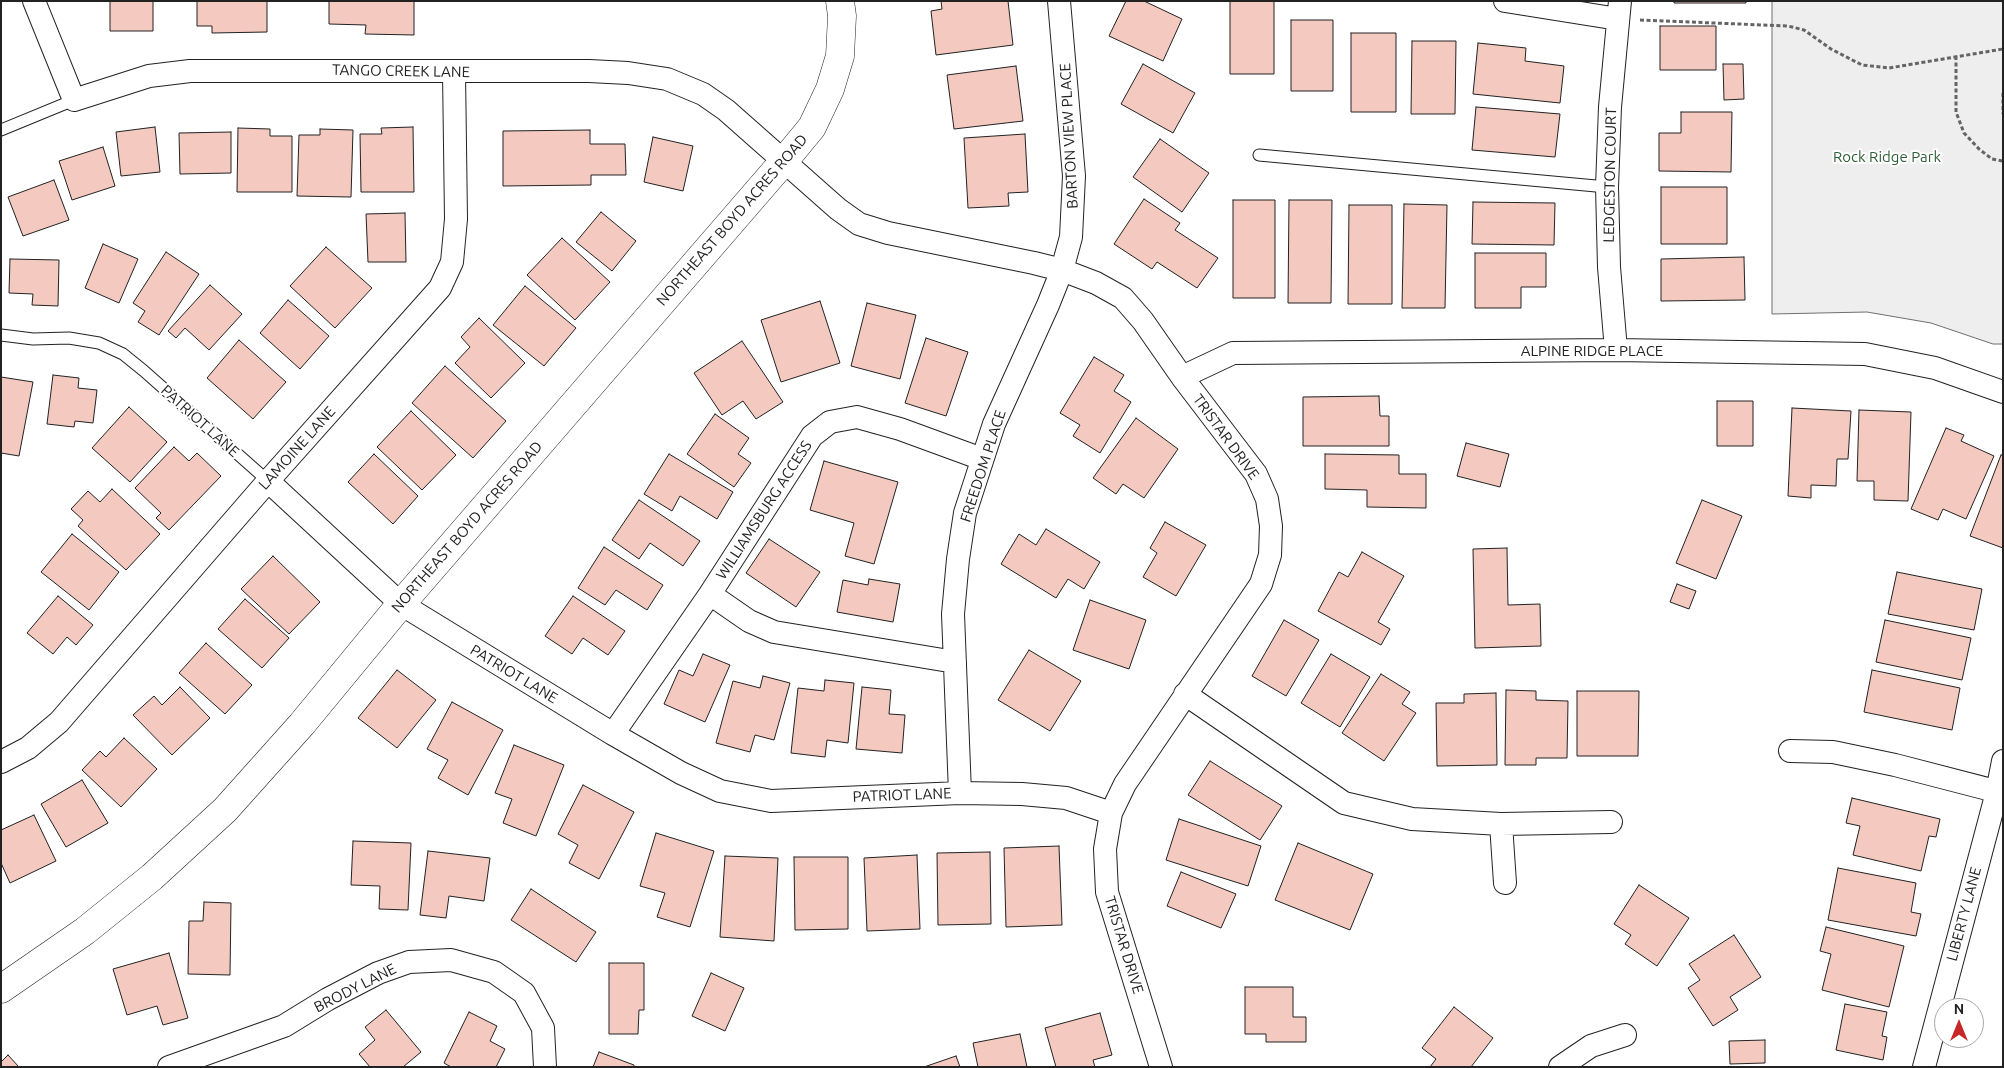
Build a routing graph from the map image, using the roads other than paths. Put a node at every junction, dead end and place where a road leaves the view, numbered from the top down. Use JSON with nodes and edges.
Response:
{"nodes":[{"id":1,"x":34,"y":1,"type":"edge"},
{"id":2,"x":840,"y":1,"type":"edge"},
{"id":3,"x":1060,"y":1,"type":"edge"},
{"id":4,"x":1505,"y":1,"type":"edge"},
{"id":5,"x":1619,"y":10,"type":"edge"},
{"id":6,"x":454,"y":72,"type":"junction"},
{"id":7,"x":74,"y":100,"type":"junction"},
{"id":8,"x":1,"y":130,"type":"edge"},
{"id":9,"x":1259,"y":155,"type":"dead end"},
{"id":10,"x":784,"y":161,"type":"junction"},
{"id":11,"x":1607,"y":187,"type":"junction"},
{"id":12,"x":1062,"y":270,"type":"junction"},
{"id":13,"x":1,"y":335,"type":"edge"},
{"id":14,"x":1616,"y":350,"type":"junction"},
{"id":15,"x":1182,"y":377,"type":"junction"},
{"id":16,"x":2003,"y":392,"type":"edge"},
{"id":17,"x":982,"y":459,"type":"junction"},
{"id":18,"x":268,"y":481,"type":"junction"},
{"id":19,"x":710,"y":594,"type":"junction"},
{"id":20,"x":401,"y":604,"type":"junction"},
{"id":21,"x":955,"y":662,"type":"junction"},
{"id":22,"x":1185,"y":694,"type":"junction"},
{"id":23,"x":612,"y":734,"type":"junction"},
{"id":24,"x":1790,"y":751,"type":"dead end"},
{"id":25,"x":2003,"y":761,"type":"edge"},
{"id":26,"x":1,"y":762,"type":"edge"},
{"id":27,"x":2000,"y":792,"type":"edge"},
{"id":28,"x":960,"y":793,"type":"junction"},
{"id":29,"x":1112,"y":813,"type":"junction"},
{"id":30,"x":1611,"y":822,"type":"dead end"},
{"id":31,"x":1501,"y":824,"type":"junction"},
{"id":32,"x":1506,"y":883,"type":"dead end"},
{"id":33,"x":1,"y":989,"type":"edge"},
{"id":34,"x":1625,"y":1035,"type":"dead end"},
{"id":35,"x":169,"y":1067,"type":"edge"},
{"id":36,"x":545,"y":1067,"type":"edge"},
{"id":37,"x":1161,"y":1067,"type":"edge"},
{"id":38,"x":1560,"y":1067,"type":"edge"},
{"id":39,"x":1924,"y":1067,"type":"edge"}],
"edges":[{"from":1,"to":7,"type":"street"},
{"from":2,"to":10,"type":"street","name":"NORTHEAST BOYD ACRES ROAD"},
{"from":3,"to":12,"type":"street","name":"BARTON VIEW PLACE"},
{"from":4,"to":5,"type":"street"},
{"from":5,"to":11,"type":"street","name":"LEDGESTON COURT"},
{"from":6,"to":7,"type":"street","name":"TANGO CREEK LANE"},
{"from":6,"to":10,"type":"street","name":"TANGO CREEK LANE"},
{"from":6,"to":18,"type":"street","name":"LAMOINE LANE"},
{"from":7,"to":8,"type":"lane","name":"TANGO CREEK LANE"},
{"from":9,"to":11,"type":"lane"},
{"from":10,"to":12,"type":"street","name":"TRISTAR DRIVE"},
{"from":10,"to":20,"type":"street","name":"NORTHEAST BOYD ACRES ROAD"},
{"from":11,"to":14,"type":"street","name":"LEDGESTON COURT"},
{"from":12,"to":15,"type":"street","name":"TRISTAR DRIVE"},
{"from":12,"to":17,"type":"street","name":"FREEDOM PLACE"},
{"from":13,"to":18,"type":"lane","name":"PATRIOT LANE"},
{"from":14,"to":15,"type":"street","name":"ALPINE RIDGE PLACE"},
{"from":14,"to":16,"type":"street","name":"ALPINE RIDGE PLACE"},
{"from":15,"to":22,"type":"street","name":"TRISTAR DRIVE"},
{"from":17,"to":19,"type":"street","name":"WILLIAMSBURG ACCESS"},
{"from":17,"to":21,"type":"street","name":"FREEDOM PLACE"},
{"from":18,"to":20,"type":"street","name":"PATRIOT LANE"},
{"from":18,"to":26,"type":"street","name":"LAMOINE LANE"},
{"from":19,"to":21,"type":"street"},
{"from":19,"to":23,"type":"street","name":"WILLIAMSBURG ACCESS"},
{"from":20,"to":23,"type":"street","name":"PATRIOT LANE"},
{"from":20,"to":33,"type":"street","name":"NORTHEAST BOYD ACRES ROAD"},
{"from":21,"to":28,"type":"street","name":"FREEDOM PLACE"},
{"from":22,"to":29,"type":"street","name":"TRISTAR DRIVE"},
{"from":22,"to":31,"type":"street"},
{"from":23,"to":28,"type":"street","name":"PATRIOT LANE"},
{"from":24,"to":27,"type":"street"},
{"from":25,"to":27,"type":"street","name":"LIBERTY LANE"},
{"from":27,"to":39,"type":"street","name":"LIBERTY LANE"},
{"from":28,"to":29,"type":"street","name":"PATRIOT LANE"},
{"from":29,"to":37,"type":"street","name":"TRISTAR DRIVE"},
{"from":30,"to":31,"type":"street"},
{"from":31,"to":32,"type":"street"},
{"from":34,"to":38,"type":"street"},
{"from":35,"to":36,"type":"street","name":"BRODY LANE"}]}
